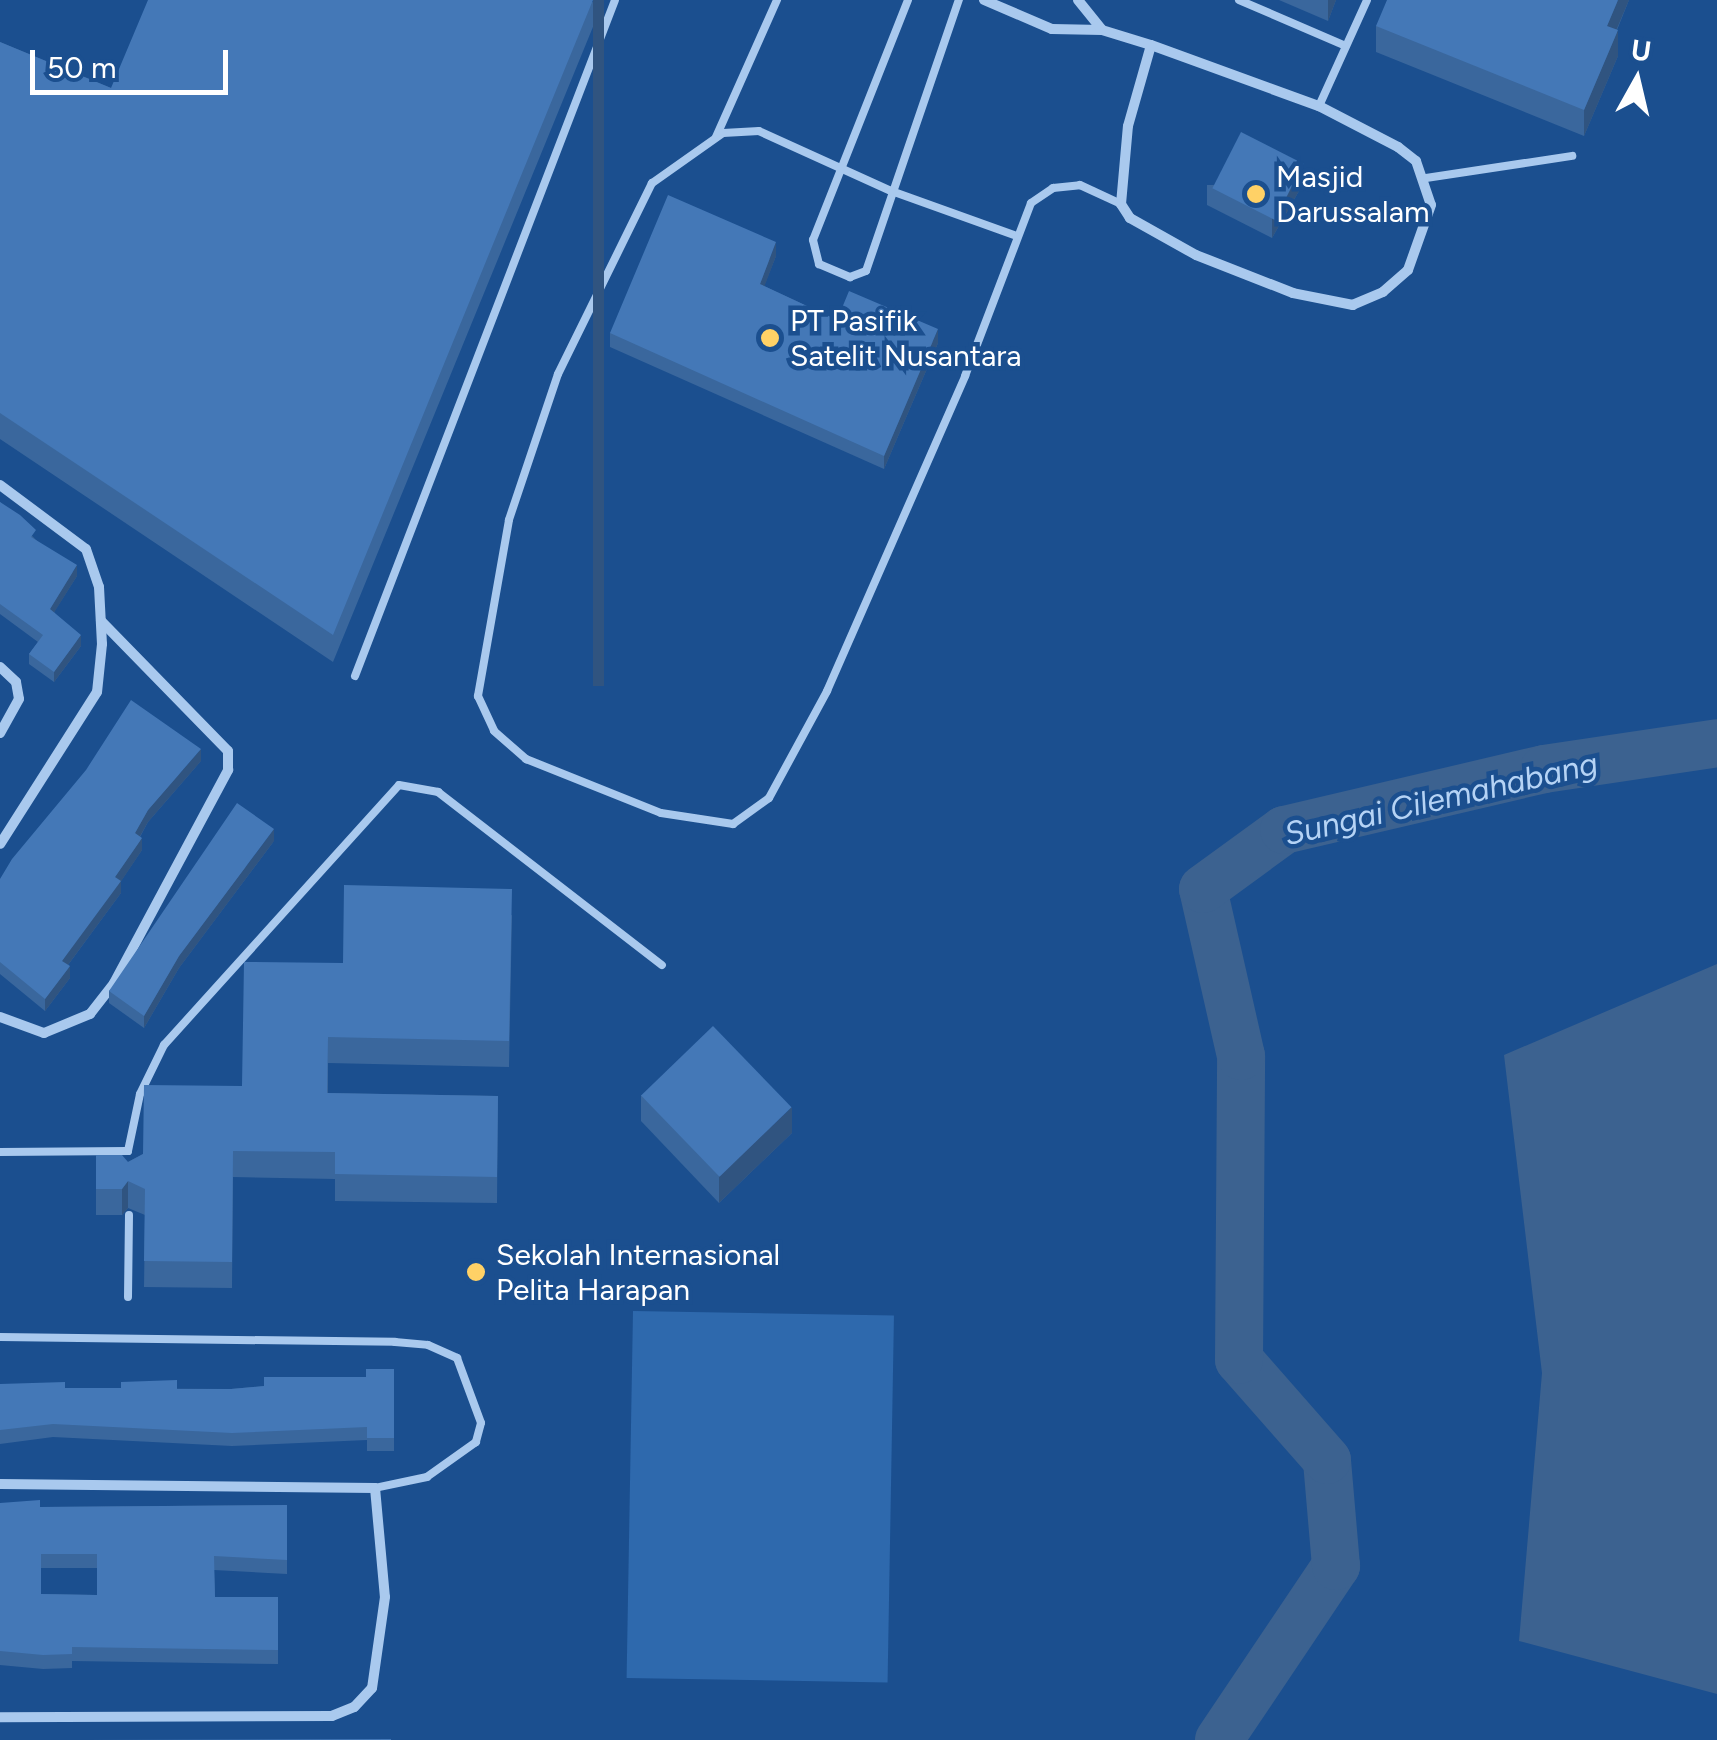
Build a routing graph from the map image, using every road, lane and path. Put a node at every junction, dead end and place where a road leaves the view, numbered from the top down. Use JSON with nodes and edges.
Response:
{"nodes":[{"id":1,"x":615,"y":0,"type":"edge"},
{"id":2,"x":777,"y":0,"type":"edge"},
{"id":3,"x":908,"y":0,"type":"edge"},
{"id":4,"x":959,"y":0,"type":"edge"},
{"id":5,"x":984,"y":0,"type":"edge"},
{"id":6,"x":1078,"y":0,"type":"edge"},
{"id":7,"x":1239,"y":0,"type":"edge"},
{"id":8,"x":1366,"y":0,"type":"edge"},
{"id":9,"x":1102,"y":30,"type":"junction"},
{"id":10,"x":1151,"y":44,"type":"junction"},
{"id":11,"x":1346,"y":46,"type":"junction"},
{"id":12,"x":1319,"y":106,"type":"junction"},
{"id":13,"x":716,"y":138,"type":"junction"},
{"id":14,"x":1572,"y":156,"type":"dead end"},
{"id":15,"x":841,"y":168,"type":"junction"},
{"id":16,"x":1426,"y":178,"type":"junction"},
{"id":17,"x":890,"y":191,"type":"junction"},
{"id":18,"x":1120,"y":204,"type":"junction"},
{"id":19,"x":1014,"y":234,"type":"junction"},
{"id":20,"x":0,"y":485,"type":"edge"},
{"id":21,"x":101,"y":621,"type":"junction"},
{"id":22,"x":0,"y":668,"type":"edge"},
{"id":23,"x":355,"y":676,"type":"dead end"},
{"id":24,"x":0,"y":733,"type":"edge"},
{"id":25,"x":0,"y":844,"type":"edge"},
{"id":26,"x":662,"y":964,"type":"dead end"},
{"id":27,"x":0,"y":1017,"type":"edge"},
{"id":28,"x":128,"y":1151,"type":"junction"},
{"id":29,"x":0,"y":1152,"type":"edge"},
{"id":30,"x":128,"y":1166,"type":"edge"},
{"id":31,"x":129,"y":1215,"type":"dead end"},
{"id":32,"x":128,"y":1297,"type":"dead end"},
{"id":33,"x":0,"y":1337,"type":"edge"},
{"id":34,"x":0,"y":1484,"type":"edge"},
{"id":35,"x":375,"y":1488,"type":"junction"},
{"id":36,"x":0,"y":1717,"type":"edge"}],
"edges":[{"from":1,"to":23,"type":"lane"},
{"from":2,"to":13,"type":"lane"},
{"from":3,"to":15,"type":"lane"},
{"from":4,"to":17,"type":"lane"},
{"from":5,"to":9,"type":"street"},
{"from":6,"to":9,"type":"street"},
{"from":7,"to":11,"type":"lane"},
{"from":8,"to":11,"type":"lane"},
{"from":9,"to":10,"type":"street"},
{"from":10,"to":12,"type":"street"},
{"from":10,"to":18,"type":"street"},
{"from":11,"to":12,"type":"lane"},
{"from":12,"to":16,"type":"street"},
{"from":13,"to":15,"type":"lane"},
{"from":13,"to":19,"type":"lane"},
{"from":14,"to":16,"type":"lane"},
{"from":15,"to":17,"type":"lane"},
{"from":15,"to":17,"type":"lane"},
{"from":16,"to":18,"type":"street"},
{"from":17,"to":19,"type":"lane"},
{"from":18,"to":19,"type":"lane"},
{"from":20,"to":21,"type":"street"},
{"from":21,"to":25,"type":"street"},
{"from":21,"to":27,"type":"street"},
{"from":22,"to":24,"type":"street"},
{"from":26,"to":28,"type":"lane"},
{"from":28,"to":29,"type":"lane"},
{"from":28,"to":30,"type":"lane"},
{"from":31,"to":32,"type":"lane"},
{"from":33,"to":35,"type":"lane"},
{"from":34,"to":35,"type":"street"},
{"from":35,"to":36,"type":"street"}]}
